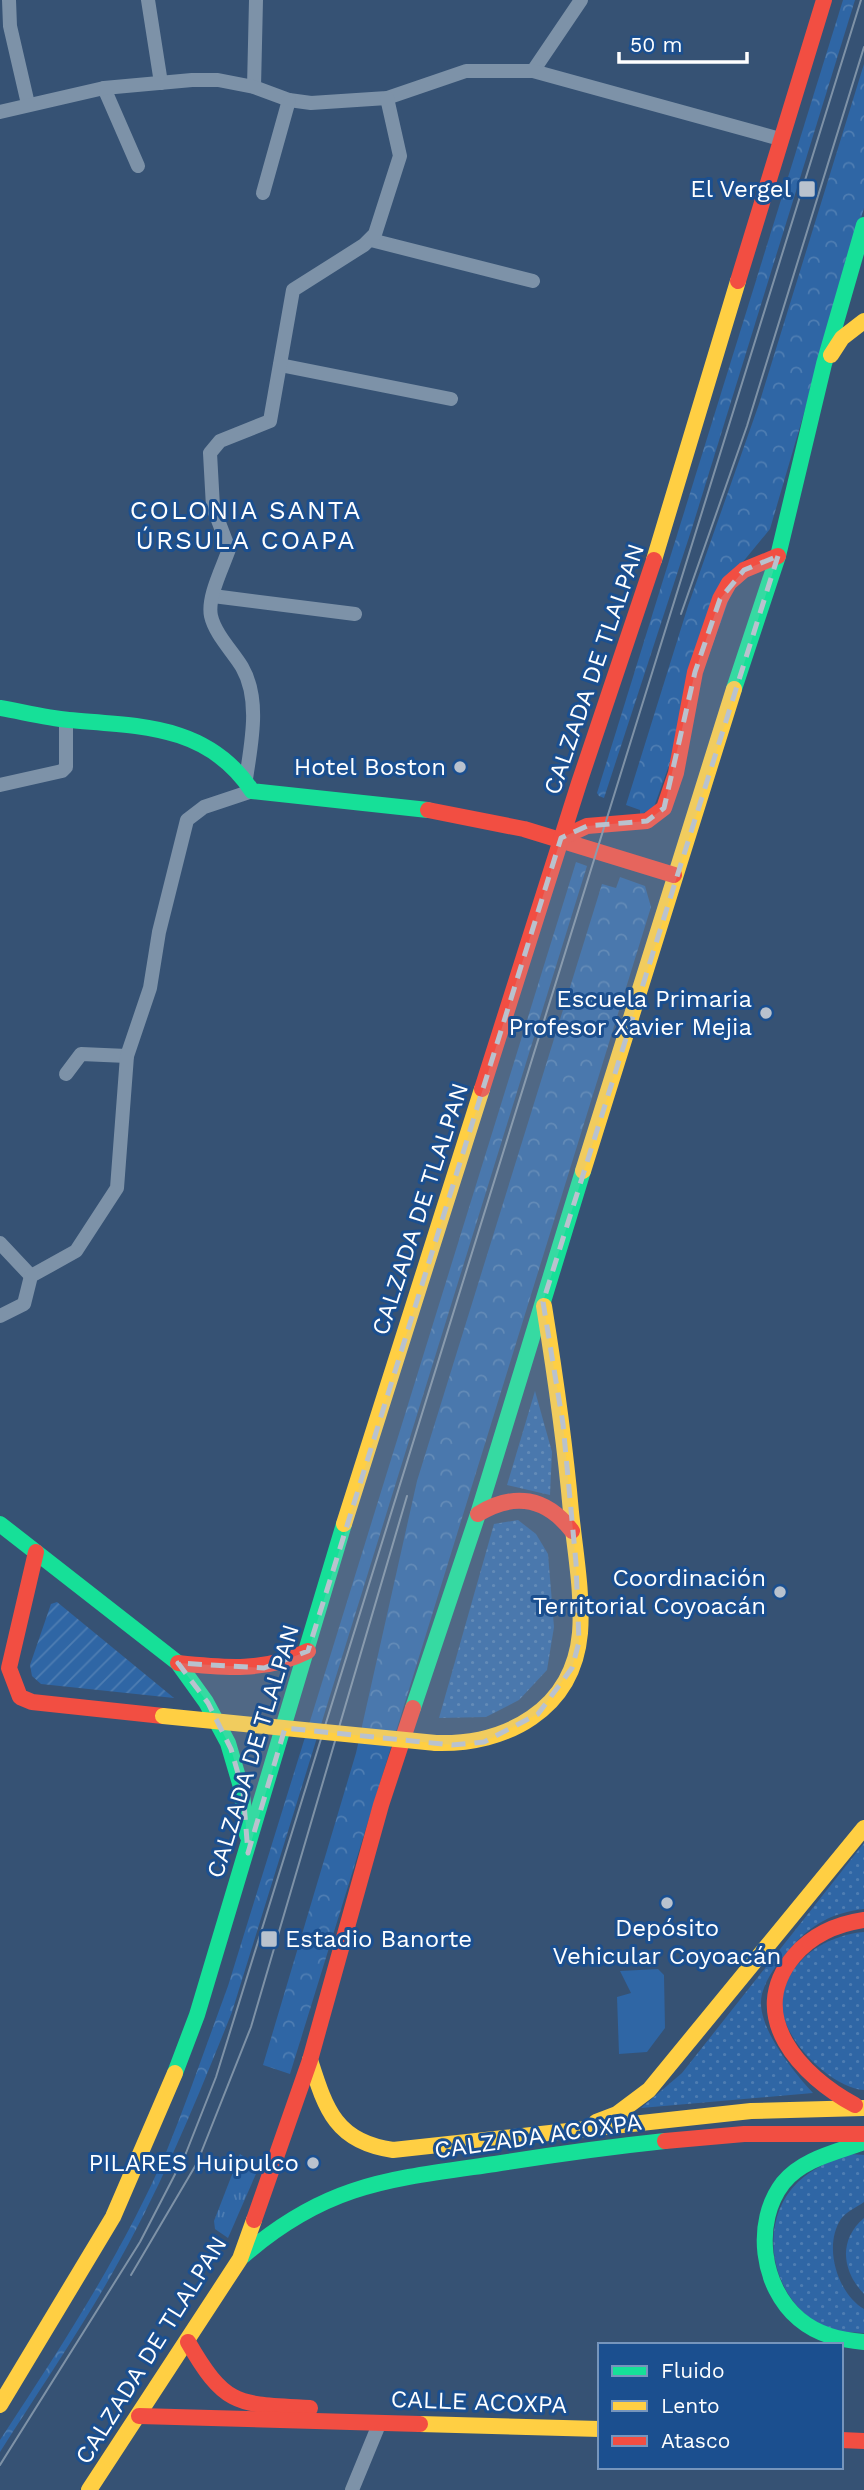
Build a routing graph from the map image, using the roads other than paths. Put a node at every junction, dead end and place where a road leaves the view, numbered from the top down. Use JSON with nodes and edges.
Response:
{"nodes":[{"id":1,"x":9,"y":0,"type":"edge"},
{"id":2,"x":148,"y":0,"type":"edge"},
{"id":3,"x":256,"y":0,"type":"edge"},
{"id":4,"x":581,"y":0,"type":"edge"},
{"id":5,"x":824,"y":0,"type":"edge"},
{"id":6,"x":533,"y":71,"type":"junction"},
{"id":7,"x":161,"y":83,"type":"junction"},
{"id":8,"x":254,"y":87,"type":"junction"},
{"id":9,"x":104,"y":88,"type":"junction"},
{"id":10,"x":387,"y":98,"type":"junction"},
{"id":11,"x":289,"y":100,"type":"junction"},
{"id":12,"x":28,"y":104,"type":"junction"},
{"id":13,"x":0,"y":112,"type":"edge"},
{"id":14,"x":780,"y":139,"type":"junction"},
{"id":15,"x":138,"y":166,"type":"dead end"},
{"id":16,"x":263,"y":193,"type":"dead end"},
{"id":17,"x":864,"y":225,"type":"edge"},
{"id":18,"x":371,"y":240,"type":"junction"},
{"id":19,"x":533,"y":281,"type":"dead end"},
{"id":20,"x":864,"y":321,"type":"edge"},
{"id":21,"x":824,"y":364,"type":"junction"},
{"id":22,"x":281,"y":365,"type":"junction"},
{"id":23,"x":451,"y":399,"type":"dead end"},
{"id":24,"x":778,"y":556,"type":"junction"},
{"id":25,"x":214,"y":596,"type":"junction"},
{"id":26,"x":355,"y":614,"type":"dead end"},
{"id":27,"x":0,"y":708,"type":"edge"},
{"id":28,"x":66,"y":720,"type":"junction"},
{"id":29,"x":0,"y":785,"type":"edge"},
{"id":30,"x":249,"y":785,"type":"junction"},
{"id":31,"x":561,"y":838,"type":"junction"},
{"id":32,"x":674,"y":875,"type":"junction"},
{"id":33,"x":127,"y":1056,"type":"junction"},
{"id":34,"x":66,"y":1074,"type":"dead end"},
{"id":35,"x":0,"y":1243,"type":"edge"},
{"id":36,"x":31,"y":1276,"type":"junction"},
{"id":37,"x":543,"y":1302,"type":"junction"},
{"id":38,"x":0,"y":1316,"type":"edge"},
{"id":39,"x":478,"y":1514,"type":"junction"},
{"id":40,"x":0,"y":1524,"type":"edge"},
{"id":41,"x":574,"y":1533,"type":"junction"},
{"id":42,"x":36,"y":1552,"type":"junction"},
{"id":43,"x":308,"y":1651,"type":"junction"},
{"id":44,"x":178,"y":1663,"type":"junction"},
{"id":45,"x":864,"y":1828,"type":"edge"},
{"id":46,"x":247,"y":1853,"type":"junction"},
{"id":47,"x":864,"y":1920,"type":"edge"},
{"id":48,"x":310,"y":2060,"type":"junction"},
{"id":49,"x":863,"y":2108,"type":"edge"},
{"id":50,"x":575,"y":2130,"type":"junction"},
{"id":51,"x":864,"y":2134,"type":"edge"},
{"id":52,"x":864,"y":2142,"type":"edge"},
{"id":53,"x":240,"y":2259,"type":"junction"},
{"id":54,"x":188,"y":2342,"type":"junction"},
{"id":55,"x":864,"y":2342,"type":"edge"},
{"id":56,"x":0,"y":2406,"type":"edge"},
{"id":57,"x":139,"y":2416,"type":"junction"},
{"id":58,"x":357,"y":2421,"type":"junction"},
{"id":59,"x":380,"y":2422,"type":"junction"},
{"id":60,"x":598,"y":2429,"type":"edge"},
{"id":61,"x":843,"y":2440,"type":"edge"},
{"id":62,"x":864,"y":2441,"type":"edge"},
{"id":63,"x":89,"y":2490,"type":"edge"},
{"id":64,"x":352,"y":2490,"type":"edge"}],
"edges":[{"from":1,"to":12,"type":"street"},
{"from":2,"to":7,"type":"street"},
{"from":3,"to":8,"type":"street"},
{"from":4,"to":6,"type":"street"},
{"from":5,"to":14,"type":"main road","name":"CALZADA DE TLALPAN"},
{"from":6,"to":10,"type":"street"},
{"from":6,"to":14,"type":"street"},
{"from":7,"to":8,"type":"street"},
{"from":7,"to":9,"type":"street"},
{"from":8,"to":11,"type":"street"},
{"from":9,"to":12,"type":"street"},
{"from":9,"to":15,"type":"street"},
{"from":10,"to":11,"type":"street"},
{"from":10,"to":18,"type":"street"},
{"from":11,"to":16,"type":"street"},
{"from":12,"to":13,"type":"street"},
{"from":14,"to":31,"type":"main road","name":"CALZADA DE TLALPAN"},
{"from":17,"to":21,"type":"main road","name":"CALZADA DE TLALPAN"},
{"from":18,"to":19,"type":"street"},
{"from":18,"to":22,"type":"street"},
{"from":20,"to":21,"type":"main road"},
{"from":21,"to":24,"type":"main road","name":"CALZADA DE TLALPAN"},
{"from":22,"to":23,"type":"street"},
{"from":22,"to":25,"type":"street"},
{"from":24,"to":31,"type":"main road"},
{"from":24,"to":32,"type":"main road","name":"CALZADA DE TLALPAN"},
{"from":25,"to":26,"type":"street"},
{"from":25,"to":30,"type":"street"},
{"from":27,"to":28,"type":"main road"},
{"from":28,"to":29,"type":"street"},
{"from":28,"to":30,"type":"main road"},
{"from":30,"to":31,"type":"main road"},
{"from":30,"to":33,"type":"street"},
{"from":31,"to":32,"type":"main road"},
{"from":31,"to":43,"type":"main road","name":"CALZADA DE TLALPAN"},
{"from":32,"to":37,"type":"main road","name":"CALZADA DE TLALPAN"},
{"from":33,"to":34,"type":"street"},
{"from":33,"to":36,"type":"street"},
{"from":35,"to":36,"type":"street"},
{"from":36,"to":38,"type":"street"},
{"from":37,"to":39,"type":"main road","name":"CALZADA DE TLALPAN"},
{"from":37,"to":41,"type":"main road"},
{"from":39,"to":41,"type":"main road"},
{"from":39,"to":48,"type":"main road","name":"CALZADA DE TLALPAN"},
{"from":40,"to":42,"type":"main road"},
{"from":41,"to":42,"type":"main road","bridge":true},
{"from":42,"to":44,"type":"main road"},
{"from":43,"to":44,"type":"main road"},
{"from":43,"to":46,"type":"main road","name":"CALZADA DE TLALPAN"},
{"from":44,"to":46,"type":"main road"},
{"from":45,"to":50,"type":"main road"},
{"from":46,"to":56,"type":"main road","name":"CALZADA DE TLALPAN"},
{"from":47,"to":49,"type":"main road"},
{"from":48,"to":50,"type":"main road","name":"CALZADA ACOXPA"},
{"from":48,"to":53,"type":"main road","name":"CALZADA DE TLALPAN"},
{"from":49,"to":50,"type":"main road","name":"CALZADA ACOXPA"},
{"from":51,"to":53,"type":"main road","name":"CALZADA ACOXPA"},
{"from":52,"to":55,"type":"main road"},
{"from":53,"to":54,"type":"main road","name":"CALZADA DE TLALPAN"},
{"from":54,"to":57,"type":"main road","name":"CALZADA DE TLALPAN"},
{"from":54,"to":58,"type":"main road","name":"CALLE ACOXPA"},
{"from":57,"to":58,"type":"main road","name":"CALLE ACOXPA"},
{"from":57,"to":63,"type":"main road","name":"CALZADA DE TLALPAN"},
{"from":58,"to":59,"type":"main road","name":"CALLE ACOXPA"},
{"from":59,"to":60,"type":"main road","name":"CALLE ACOXPA"},
{"from":59,"to":64,"type":"street"},
{"from":61,"to":62,"type":"main road"}]}
